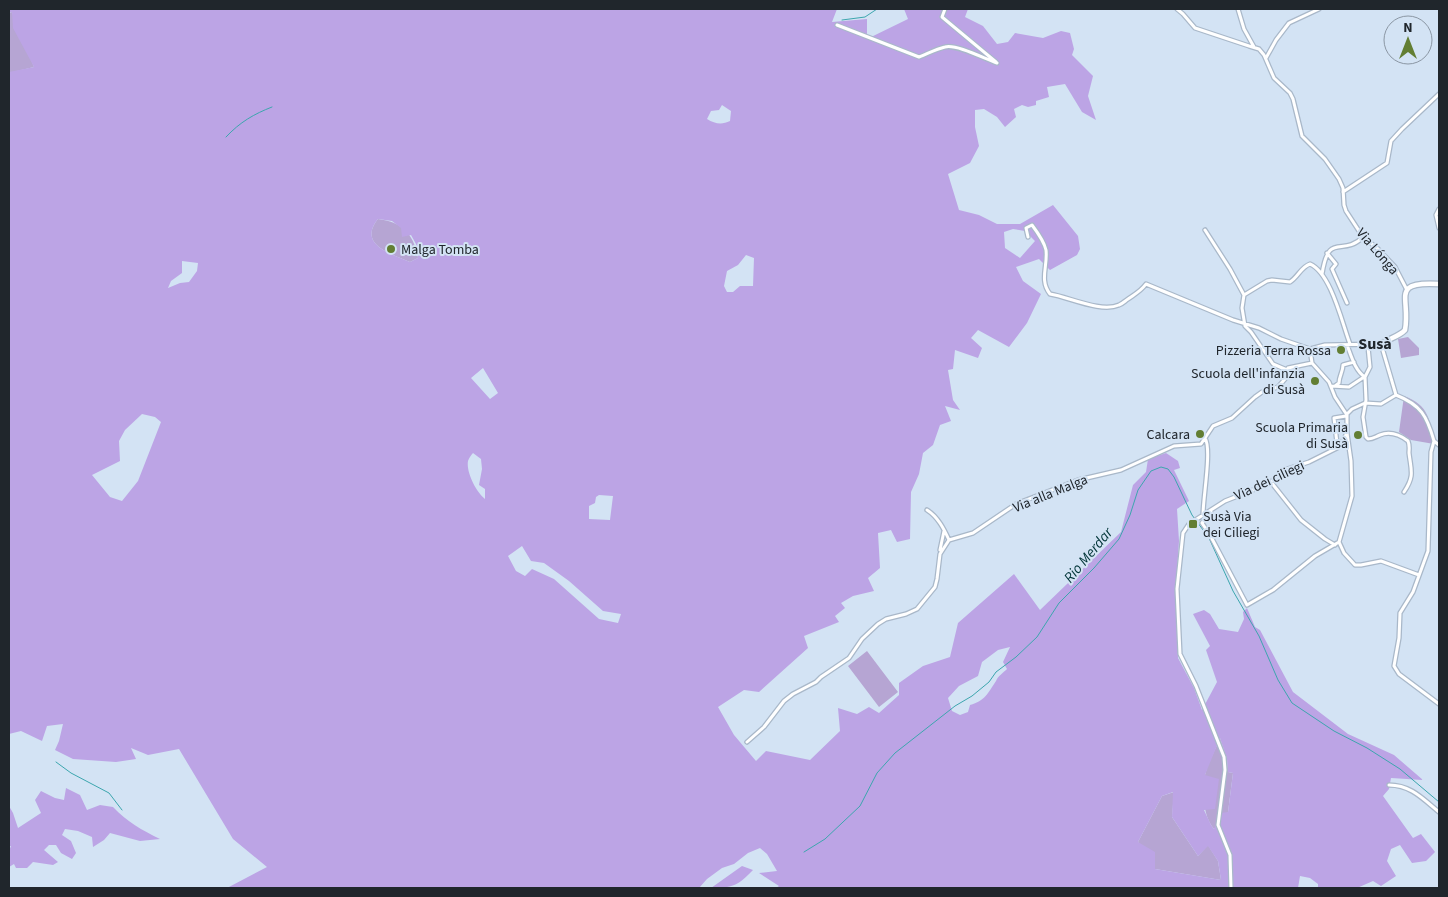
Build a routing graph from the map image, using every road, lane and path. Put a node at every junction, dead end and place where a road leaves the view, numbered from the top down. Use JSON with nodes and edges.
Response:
{"nodes":[{"id":1,"x":945,"y":9,"type":"edge"},
{"id":2,"x":1177,"y":9,"type":"edge"},
{"id":3,"x":1238,"y":9,"type":"edge"},
{"id":4,"x":1319,"y":9,"type":"edge"},
{"id":5,"x":837,"y":26,"type":"dead end"},
{"id":6,"x":1254,"y":47,"type":"junction"},
{"id":7,"x":1266,"y":58,"type":"junction"},
{"id":8,"x":1439,"y":94,"type":"edge"},
{"id":9,"x":1343,"y":192,"type":"junction"},
{"id":10,"x":1439,"y":209,"type":"edge"},
{"id":11,"x":1439,"y":228,"type":"edge"},
{"id":12,"x":1205,"y":230,"type":"dead end"},
{"id":13,"x":1028,"y":237,"type":"dead end"},
{"id":14,"x":1364,"y":237,"type":"junction"},
{"id":15,"x":1327,"y":253,"type":"junction"},
{"id":16,"x":1322,"y":274,"type":"junction"},
{"id":17,"x":1439,"y":284,"type":"edge"},
{"id":18,"x":1407,"y":290,"type":"junction"},
{"id":19,"x":1244,"y":294,"type":"junction"},
{"id":20,"x":1347,"y":303,"type":"dead end"},
{"id":21,"x":1244,"y":323,"type":"junction"},
{"id":22,"x":1348,"y":344,"type":"junction"},
{"id":23,"x":1369,"y":344,"type":"junction"},
{"id":24,"x":1381,"y":344,"type":"junction"},
{"id":25,"x":1310,"y":349,"type":"junction"},
{"id":26,"x":1354,"y":362,"type":"junction"},
{"id":27,"x":1312,"y":363,"type":"junction"},
{"id":28,"x":1287,"y":370,"type":"junction"},
{"id":29,"x":1365,"y":377,"type":"junction"},
{"id":30,"x":1333,"y":386,"type":"junction"},
{"id":31,"x":1396,"y":395,"type":"junction"},
{"id":32,"x":1365,"y":403,"type":"junction"},
{"id":33,"x":1347,"y":416,"type":"junction"},
{"id":34,"x":1347,"y":433,"type":"junction"},
{"id":35,"x":1205,"y":438,"type":"junction"},
{"id":36,"x":1434,"y":441,"type":"junction"},
{"id":37,"x":1340,"y":445,"type":"junction"},
{"id":38,"x":1439,"y":445,"type":"edge"},
{"id":39,"x":1271,"y":482,"type":"junction"},
{"id":40,"x":1404,"y":492,"type":"dead end"},
{"id":41,"x":1203,"y":506,"type":"junction"},
{"id":42,"x":1212,"y":509,"type":"junction"},
{"id":43,"x":927,"y":510,"type":"dead end"},
{"id":44,"x":1203,"y":515,"type":"junction"},
{"id":45,"x":944,"y":531,"type":"junction"},
{"id":46,"x":949,"y":540,"type":"junction"},
{"id":47,"x":1340,"y":542,"type":"junction"},
{"id":48,"x":1335,"y":545,"type":"junction"},
{"id":49,"x":940,"y":554,"type":"junction"},
{"id":50,"x":1419,"y":575,"type":"junction"},
{"id":51,"x":1439,"y":704,"type":"edge"},
{"id":52,"x":747,"y":742,"type":"dead end"},
{"id":53,"x":1389,"y":784,"type":"dead end"},
{"id":54,"x":1439,"y":812,"type":"edge"},
{"id":55,"x":1231,"y":888,"type":"edge"}],
"edges":[{"from":1,"to":5,"type":"street"},
{"from":2,"to":6,"type":"street"},
{"from":3,"to":6,"type":"street"},
{"from":4,"to":7,"type":"street"},
{"from":6,"to":7,"type":"street","name":"Via Lónga"},
{"from":7,"to":9,"type":"street","name":"Via Lónga"},
{"from":8,"to":9,"type":"street"},
{"from":9,"to":14,"type":"street","name":"Via Lónga"},
{"from":10,"to":11,"type":"street"},
{"from":12,"to":19,"type":"street"},
{"from":13,"to":21,"type":"street"},
{"from":14,"to":15,"type":"street"},
{"from":14,"to":18,"type":"street","name":"Via Lónga"},
{"from":15,"to":16,"type":"street"},
{"from":15,"to":20,"type":"street"},
{"from":16,"to":19,"type":"street"},
{"from":16,"to":22,"type":"street"},
{"from":17,"to":18,"type":"street"},
{"from":18,"to":24,"type":"street"},
{"from":19,"to":21,"type":"street"},
{"from":21,"to":25,"type":"street"},
{"from":21,"to":28,"type":"street"},
{"from":22,"to":23,"type":"street"},
{"from":22,"to":25,"type":"street"},
{"from":22,"to":26,"type":"street"},
{"from":23,"to":24,"type":"street"},
{"from":23,"to":29,"type":"street"},
{"from":24,"to":31,"type":"street"},
{"from":25,"to":27,"type":"street"},
{"from":26,"to":29,"type":"street"},
{"from":26,"to":30,"type":"street"},
{"from":27,"to":28,"type":"street"},
{"from":27,"to":30,"type":"street"},
{"from":28,"to":35,"type":"street","name":"Via alla Malga"},
{"from":29,"to":30,"type":"street"},
{"from":29,"to":32,"type":"street"},
{"from":30,"to":33,"type":"street"},
{"from":31,"to":32,"type":"street"},
{"from":31,"to":36,"type":"street"},
{"from":32,"to":33,"type":"street"},
{"from":32,"to":40,"type":"street"},
{"from":33,"to":34,"type":"street"},
{"from":33,"to":37,"type":"street"},
{"from":34,"to":37,"type":"street"},
{"from":34,"to":47,"type":"street"},
{"from":35,"to":41,"type":"street"},
{"from":35,"to":46,"type":"street","name":"Via alla Malga"},
{"from":36,"to":38,"type":"street"},
{"from":36,"to":50,"type":"street"},
{"from":37,"to":39,"type":"street","name":"Via dei ciliegi"},
{"from":39,"to":42,"type":"street","name":"Via dei ciliegi"},
{"from":39,"to":48,"type":"street"},
{"from":41,"to":42,"type":"street"},
{"from":41,"to":44,"type":"street"},
{"from":42,"to":44,"type":"street","name":"Via dei ciliegi"},
{"from":42,"to":48,"type":"street"},
{"from":43,"to":45,"type":"street"},
{"from":44,"to":55,"type":"street","name":"Via dei ciliegi"},
{"from":45,"to":46,"type":"street"},
{"from":45,"to":49,"type":"street"},
{"from":46,"to":49,"type":"street"},
{"from":47,"to":48,"type":"street"},
{"from":47,"to":50,"type":"street"},
{"from":49,"to":52,"type":"street"},
{"from":50,"to":51,"type":"street"},
{"from":53,"to":54,"type":"street"}]}
